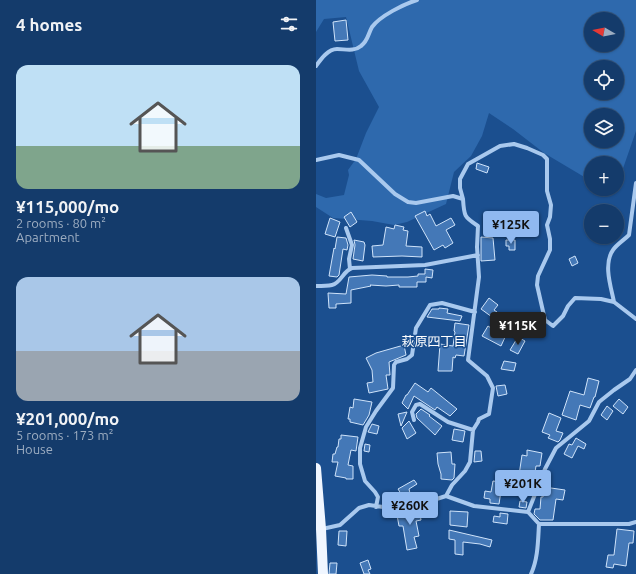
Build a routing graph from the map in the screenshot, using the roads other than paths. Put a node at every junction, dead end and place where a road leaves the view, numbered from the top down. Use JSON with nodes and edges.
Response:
{"nodes":[{"id":1,"x":417,"y":0,"type":"edge"},
{"id":2,"x":316,"y":66,"type":"edge"},
{"id":3,"x":316,"y":160,"type":"edge"},
{"id":4,"x":636,"y":183,"type":"edge"},
{"id":5,"x":463,"y":199,"type":"junction"},
{"id":6,"x":346,"y":228,"type":"dead end"},
{"id":7,"x":478,"y":255,"type":"junction"},
{"id":8,"x":350,"y":269,"type":"junction"},
{"id":9,"x":316,"y":286,"type":"edge"},
{"id":10,"x":614,"y":302,"type":"junction"},
{"id":11,"x":475,"y":312,"type":"junction"},
{"id":12,"x":636,"y":319,"type":"edge"},
{"id":13,"x":636,"y":370,"type":"edge"},
{"id":14,"x":414,"y":420,"type":"dead end"},
{"id":15,"x":473,"y":430,"type":"junction"},
{"id":16,"x":316,"y":468,"type":"edge"},
{"id":17,"x":446,"y":496,"type":"junction"},
{"id":18,"x":376,"y":507,"type":"junction"},
{"id":19,"x":528,"y":512,"type":"junction"},
{"id":20,"x":636,"y":522,"type":"edge"},
{"id":21,"x":539,"y":524,"type":"junction"},
{"id":22,"x":319,"y":528,"type":"edge"},
{"id":23,"x":323,"y":563,"type":"junction"},
{"id":24,"x":318,"y":574,"type":"edge"},
{"id":25,"x":323,"y":574,"type":"edge"},
{"id":26,"x":531,"y":574,"type":"edge"}],
"edges":[{"from":1,"to":2,"type":"street"},
{"from":3,"to":5,"type":"street"},
{"from":4,"to":10,"type":"street"},
{"from":5,"to":7,"type":"street"},
{"from":5,"to":10,"type":"street"},
{"from":6,"to":8,"type":"street"},
{"from":7,"to":8,"type":"street"},
{"from":7,"to":11,"type":"street"},
{"from":8,"to":9,"type":"street"},
{"from":10,"to":12,"type":"street"},
{"from":11,"to":15,"type":"street"},
{"from":11,"to":18,"type":"street"},
{"from":13,"to":19,"type":"street"},
{"from":14,"to":15,"type":"street"},
{"from":15,"to":17,"type":"street"},
{"from":16,"to":22,"type":"main road"},
{"from":17,"to":18,"type":"street"},
{"from":17,"to":19,"type":"street"},
{"from":18,"to":22,"type":"street"},
{"from":19,"to":21,"type":"street"},
{"from":20,"to":21,"type":"street"},
{"from":21,"to":26,"type":"street"},
{"from":22,"to":23,"type":"main road"},
{"from":23,"to":24,"type":"street"},
{"from":23,"to":25,"type":"main road"}]}
